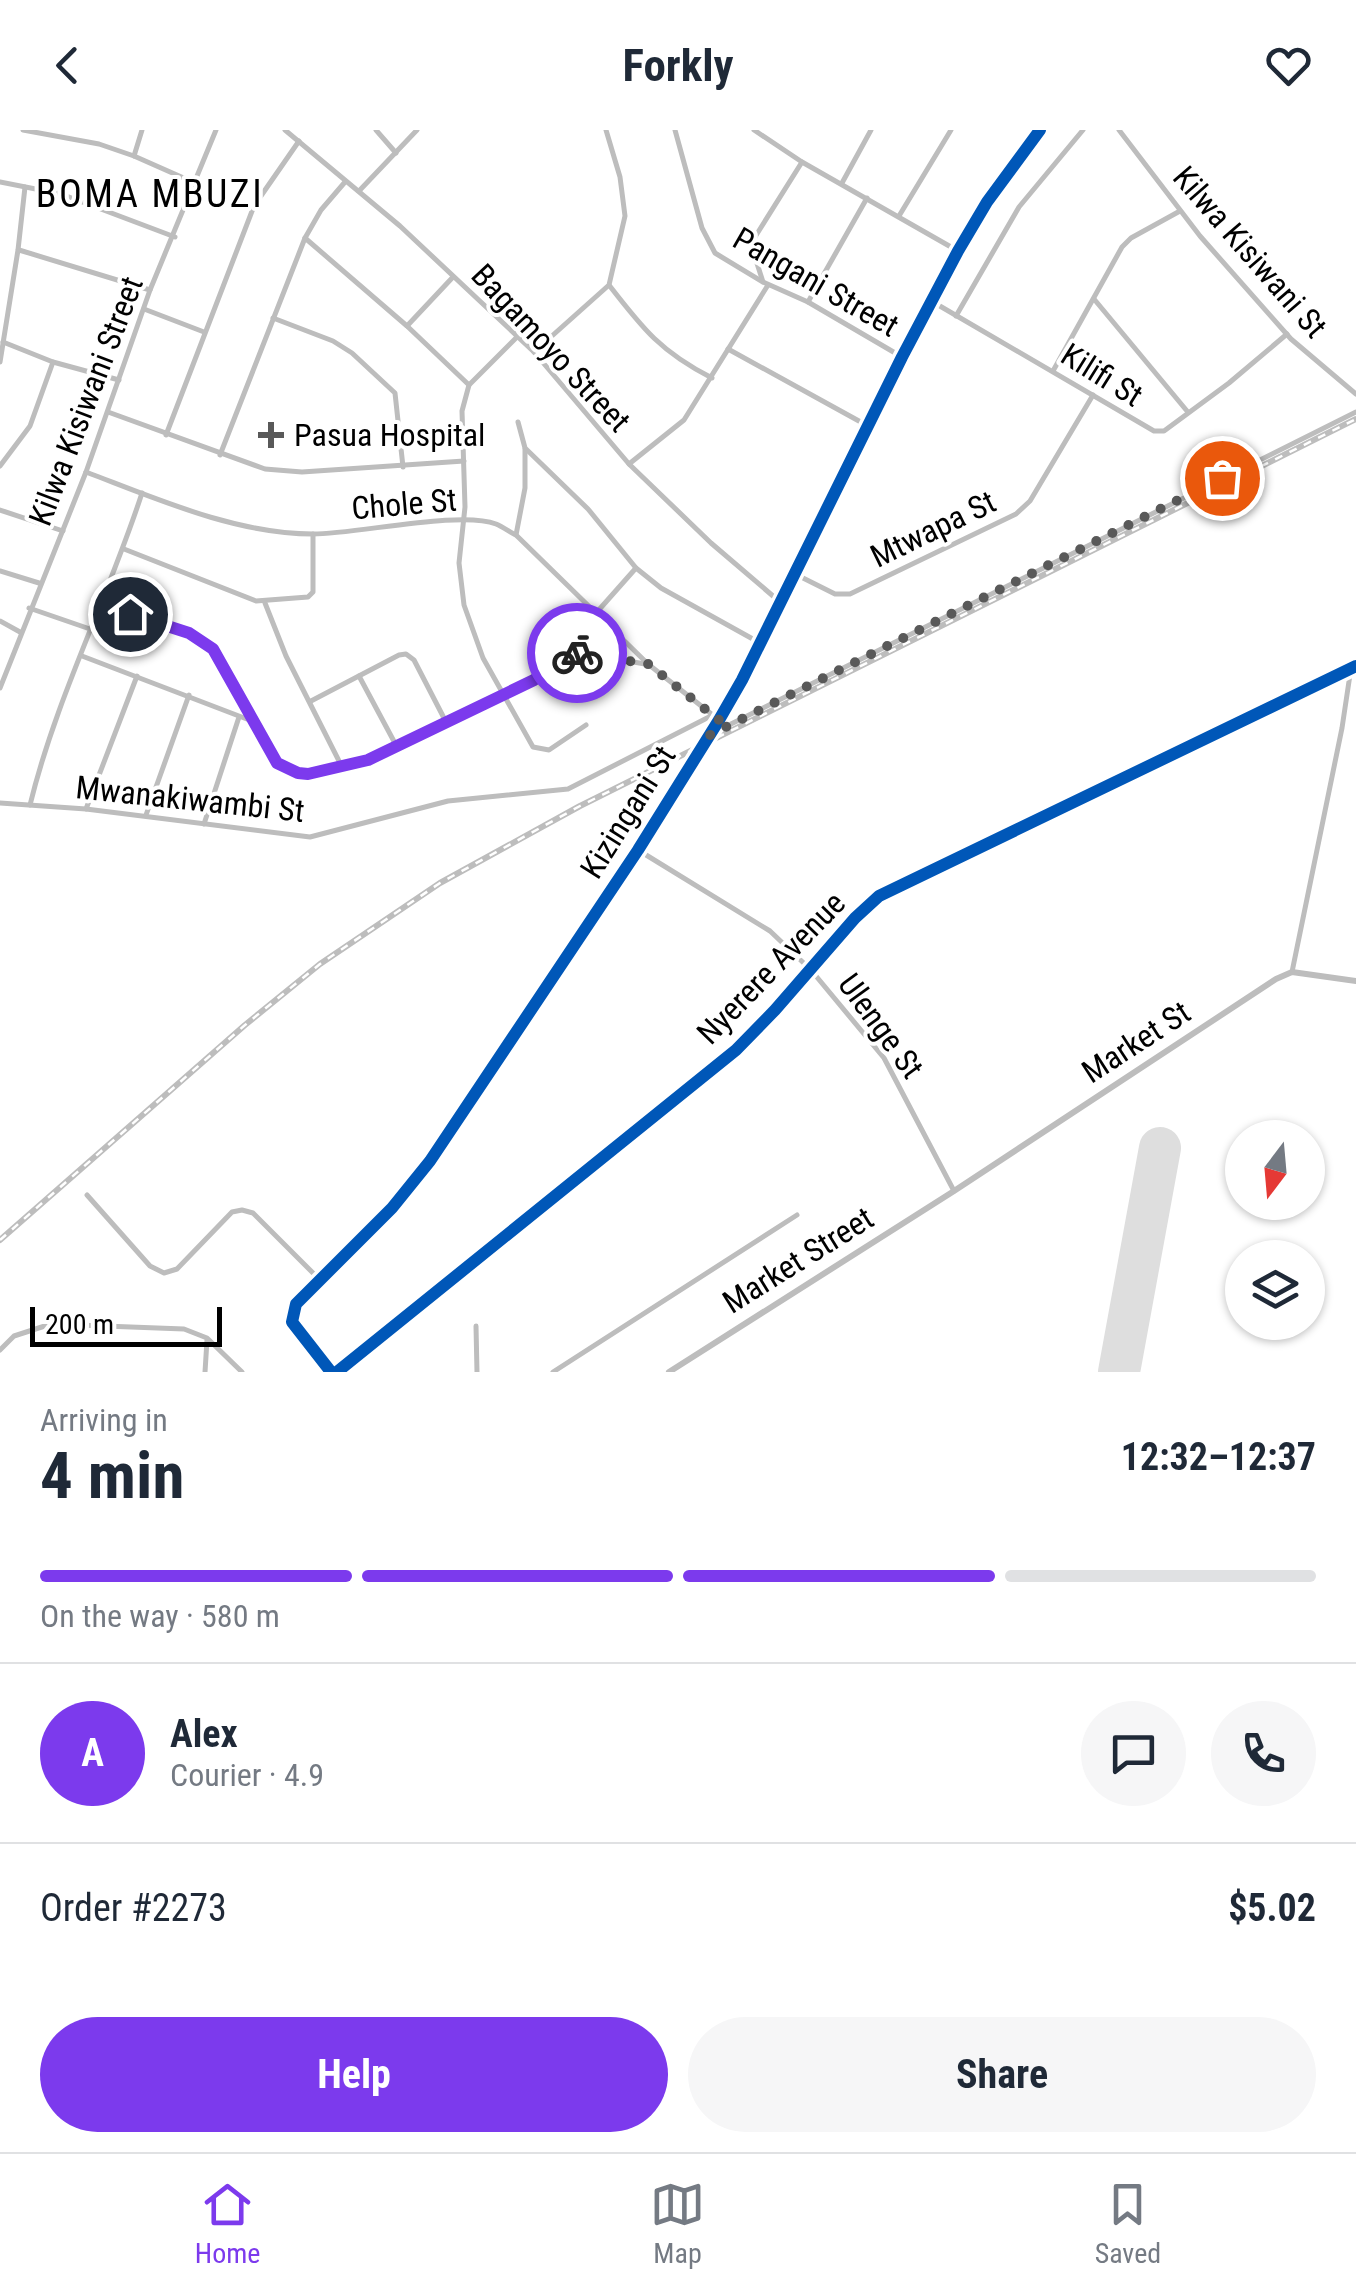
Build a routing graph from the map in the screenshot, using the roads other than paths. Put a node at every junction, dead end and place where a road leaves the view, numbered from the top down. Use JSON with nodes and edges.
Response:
{"nodes":[{"id":1,"x":24,"y":130,"type":"edge"},
{"id":2,"x":142,"y":130,"type":"edge"},
{"id":3,"x":216,"y":130,"type":"edge"},
{"id":4,"x":285,"y":130,"type":"edge"},
{"id":5,"x":376,"y":130,"type":"edge"},
{"id":6,"x":418,"y":130,"type":"edge"},
{"id":7,"x":606,"y":130,"type":"edge"},
{"id":8,"x":675,"y":130,"type":"edge"},
{"id":9,"x":754,"y":130,"type":"edge"},
{"id":10,"x":871,"y":130,"type":"edge"},
{"id":11,"x":951,"y":130,"type":"edge"},
{"id":12,"x":1084,"y":130,"type":"edge"},
{"id":13,"x":1120,"y":130,"type":"edge"},
{"id":14,"x":33,"y":131,"type":"edge"},
{"id":15,"x":1036,"y":132,"type":"edge"},
{"id":16,"x":299,"y":141,"type":"junction"},
{"id":17,"x":396,"y":153,"type":"junction"},
{"id":18,"x":134,"y":156,"type":"junction"},
{"id":19,"x":802,"y":162,"type":"junction"},
{"id":20,"x":0,"y":182,"type":"edge"},
{"id":21,"x":345,"y":182,"type":"junction"},
{"id":22,"x":195,"y":184,"type":"junction"},
{"id":23,"x":842,"y":184,"type":"junction"},
{"id":24,"x":25,"y":187,"type":"junction"},
{"id":25,"x":359,"y":192,"type":"junction"},
{"id":26,"x":867,"y":198,"type":"junction"},
{"id":27,"x":1180,"y":211,"type":"junction"},
{"id":28,"x":898,"y":216,"type":"junction"},
{"id":29,"x":174,"y":237,"type":"junction"},
{"id":30,"x":305,"y":238,"type":"junction"},
{"id":31,"x":18,"y":250,"type":"junction"},
{"id":32,"x":958,"y":251,"type":"junction"},
{"id":33,"x":453,"y":277,"type":"junction"},
{"id":34,"x":765,"y":284,"type":"junction"},
{"id":35,"x":609,"y":285,"type":"junction"},
{"id":36,"x":150,"y":290,"type":"junction"},
{"id":37,"x":1094,"y":299,"type":"junction"},
{"id":38,"x":808,"y":302,"type":"junction"},
{"id":39,"x":934,"y":302,"type":"junction"},
{"id":40,"x":144,"y":308,"type":"junction"},
{"id":41,"x":956,"y":316,"type":"junction"},
{"id":42,"x":273,"y":318,"type":"junction"},
{"id":43,"x":408,"y":326,"type":"junction"},
{"id":44,"x":204,"y":332,"type":"junction"},
{"id":45,"x":1287,"y":334,"type":"junction"},
{"id":46,"x":516,"y":337,"type":"junction"},
{"id":47,"x":3,"y":342,"type":"junction"},
{"id":48,"x":728,"y":349,"type":"junction"},
{"id":49,"x":534,"y":352,"type":"junction"},
{"id":50,"x":902,"y":357,"type":"junction"},
{"id":51,"x":0,"y":362,"type":"edge"},
{"id":52,"x":53,"y":362,"type":"junction"},
{"id":53,"x":1053,"y":370,"type":"junction"},
{"id":54,"x":712,"y":378,"type":"junction"},
{"id":55,"x":119,"y":380,"type":"junction"},
{"id":56,"x":469,"y":385,"type":"junction"},
{"id":57,"x":1093,"y":394,"type":"junction"},
{"id":58,"x":1356,"y":394,"type":"edge"},
{"id":59,"x":108,"y":412,"type":"junction"},
{"id":60,"x":1187,"y":412,"type":"junction"},
{"id":61,"x":1356,"y":412,"type":"edge"},
{"id":62,"x":518,"y":422,"type":"dead end"},
{"id":63,"x":868,"y":426,"type":"junction"},
{"id":64,"x":166,"y":435,"type":"junction"},
{"id":65,"x":525,"y":448,"type":"junction"},
{"id":66,"x":220,"y":455,"type":"junction"},
{"id":67,"x":464,"y":461,"type":"junction"},
{"id":68,"x":628,"y":464,"type":"junction"},
{"id":69,"x":0,"y":466,"type":"edge"},
{"id":70,"x":403,"y":467,"type":"junction"},
{"id":71,"x":86,"y":472,"type":"junction"},
{"id":72,"x":142,"y":493,"type":"junction"},
{"id":73,"x":0,"y":510,"type":"edge"},
{"id":74,"x":465,"y":521,"type":"junction"},
{"id":75,"x":63,"y":531,"type":"junction"},
{"id":76,"x":313,"y":534,"type":"junction"},
{"id":77,"x":516,"y":535,"type":"junction"},
{"id":78,"x":124,"y":549,"type":"junction"},
{"id":79,"x":636,"y":568,"type":"junction"},
{"id":80,"x":0,"y":572,"type":"edge"},
{"id":81,"x":794,"y":574,"type":"junction"},
{"id":82,"x":39,"y":584,"type":"junction"},
{"id":83,"x":780,"y":602,"type":"junction"},
{"id":84,"x":265,"y":603,"type":"junction"},
{"id":85,"x":101,"y":604,"type":"junction"},
{"id":86,"x":30,"y":608,"type":"junction"},
{"id":87,"x":597,"y":612,"type":"junction"},
{"id":88,"x":0,"y":621,"type":"edge"},
{"id":89,"x":90,"y":629,"type":"junction"},
{"id":90,"x":20,"y":632,"type":"junction"},
{"id":91,"x":760,"y":643,"type":"junction"},
{"id":92,"x":82,"y":656,"type":"junction"},
{"id":93,"x":648,"y":664,"type":"junction"},
{"id":94,"x":1354,"y":667,"type":"edge"},
{"id":95,"x":138,"y":676,"type":"junction"},
{"id":96,"x":359,"y":676,"type":"junction"},
{"id":97,"x":0,"y":688,"type":"edge"},
{"id":98,"x":189,"y":695,"type":"junction"},
{"id":99,"x":502,"y":695,"type":"junction"},
{"id":100,"x":310,"y":701,"type":"junction"},
{"id":101,"x":239,"y":716,"type":"junction"},
{"id":102,"x":715,"y":718,"type":"junction"},
{"id":103,"x":254,"y":722,"type":"junction"},
{"id":104,"x":446,"y":722,"type":"junction"},
{"id":105,"x":586,"y":725,"type":"dead end"},
{"id":106,"x":710,"y":735,"type":"junction"},
{"id":107,"x":397,"y":747,"type":"junction"},
{"id":108,"x":342,"y":765,"type":"junction"},
{"id":109,"x":0,"y":803,"type":"edge"},
{"id":110,"x":30,"y":805,"type":"junction"},
{"id":111,"x":86,"y":808,"type":"junction"},
{"id":112,"x":146,"y":816,"type":"junction"},
{"id":113,"x":204,"y":824,"type":"junction"},
{"id":114,"x":638,"y":850,"type":"junction"},
{"id":115,"x":812,"y":970,"type":"junction"},
{"id":116,"x":1292,"y":972,"type":"junction"},
{"id":117,"x":1356,"y":981,"type":"edge"},
{"id":118,"x":954,"y":1191,"type":"junction"},
{"id":119,"x":87,"y":1196,"type":"dead end"},
{"id":120,"x":798,"y":1216,"type":"dead end"},
{"id":121,"x":319,"y":1279,"type":"junction"},
{"id":122,"x":476,"y":1326,"type":"dead end"},
{"id":123,"x":207,"y":1338,"type":"junction"},
{"id":124,"x":0,"y":1350,"type":"edge"},
{"id":125,"x":204,"y":1372,"type":"edge"},
{"id":126,"x":242,"y":1372,"type":"edge"},
{"id":127,"x":334,"y":1372,"type":"edge"},
{"id":128,"x":478,"y":1372,"type":"edge"},
{"id":129,"x":554,"y":1372,"type":"edge"},
{"id":130,"x":669,"y":1372,"type":"edge"}],
"edges":[{"from":1,"to":14,"type":"street"},
{"from":2,"to":18,"type":"street"},
{"from":3,"to":22,"type":"street","name":"Kilwa Kisiwani Street"},
{"from":4,"to":16,"type":"street","name":"Bagamoyo Street"},
{"from":5,"to":17,"type":"street"},
{"from":6,"to":17,"type":"street"},
{"from":7,"to":35,"type":"street"},
{"from":8,"to":34,"type":"street","name":"Pangani Street"},
{"from":9,"to":19,"type":"street"},
{"from":10,"to":23,"type":"street"},
{"from":11,"to":28,"type":"street"},
{"from":12,"to":41,"type":"street"},
{"from":13,"to":27,"type":"street","name":"Kilwa Kisiwani St"},
{"from":14,"to":18,"type":"street"},
{"from":15,"to":32,"type":"street","name":"Kizingani St"},
{"from":16,"to":21,"type":"street","name":"Bagamoyo Street"},
{"from":16,"to":44,"type":"street"},
{"from":17,"to":25,"type":"street"},
{"from":18,"to":22,"type":"street"},
{"from":19,"to":23,"type":"street"},
{"from":19,"to":34,"type":"street"},
{"from":20,"to":24,"type":"street"},
{"from":21,"to":25,"type":"street","name":"Bagamoyo Street"},
{"from":21,"to":30,"type":"street"},
{"from":22,"to":29,"type":"street","name":"Kilwa Kisiwani Street"},
{"from":23,"to":26,"type":"street"},
{"from":24,"to":29,"type":"street"},
{"from":24,"to":31,"type":"street"},
{"from":25,"to":33,"type":"street","name":"Bagamoyo Street"},
{"from":26,"to":28,"type":"street"},
{"from":26,"to":38,"type":"street"},
{"from":27,"to":37,"type":"street"},
{"from":27,"to":45,"type":"street","name":"Kilwa Kisiwani St"},
{"from":28,"to":32,"type":"street"},
{"from":29,"to":36,"type":"street","name":"Kilwa Kisiwani Street"},
{"from":30,"to":42,"type":"street"},
{"from":30,"to":43,"type":"street"},
{"from":31,"to":36,"type":"street"},
{"from":31,"to":47,"type":"street"},
{"from":32,"to":39,"type":"street","name":"Kizingani St"},
{"from":33,"to":43,"type":"street"},
{"from":33,"to":46,"type":"street","name":"Bagamoyo Street"},
{"from":34,"to":38,"type":"street","name":"Pangani Street"},
{"from":34,"to":48,"type":"street"},
{"from":35,"to":49,"type":"street"},
{"from":35,"to":54,"type":"street"},
{"from":36,"to":40,"type":"street","name":"Kilwa Kisiwani Street"},
{"from":37,"to":53,"type":"street"},
{"from":37,"to":60,"type":"street"},
{"from":38,"to":50,"type":"street","name":"Pangani Street"},
{"from":39,"to":41,"type":"street","name":"Kilifi St"},
{"from":39,"to":50,"type":"street","name":"Kizingani St"},
{"from":40,"to":44,"type":"street"},
{"from":40,"to":55,"type":"street","name":"Kilwa Kisiwani Street"},
{"from":41,"to":53,"type":"street","name":"Kilifi St"},
{"from":42,"to":66,"type":"street"},
{"from":42,"to":70,"type":"street"},
{"from":43,"to":56,"type":"street"},
{"from":44,"to":64,"type":"street"},
{"from":45,"to":58,"type":"street","name":"Kilwa Kisiwani St"},
{"from":45,"to":60,"type":"street","name":"Kilifi St"},
{"from":46,"to":49,"type":"street","name":"Bagamoyo Street"},
{"from":46,"to":56,"type":"street"},
{"from":47,"to":51,"type":"street"},
{"from":47,"to":52,"type":"street"},
{"from":48,"to":54,"type":"street"},
{"from":48,"to":63,"type":"street"},
{"from":49,"to":68,"type":"street","name":"Bagamoyo Street"},
{"from":50,"to":63,"type":"street","name":"Kizingani St"},
{"from":52,"to":55,"type":"street"},
{"from":52,"to":69,"type":"street"},
{"from":53,"to":57,"type":"street","name":"Kilifi St"},
{"from":54,"to":68,"type":"street"},
{"from":55,"to":59,"type":"street","name":"Kilwa Kisiwani Street"},
{"from":56,"to":67,"type":"street"},
{"from":57,"to":60,"type":"street","name":"Kilifi St"},
{"from":57,"to":81,"type":"street","name":"Mtwapa St"},
{"from":59,"to":64,"type":"street"},
{"from":59,"to":71,"type":"street","name":"Kilwa Kisiwani Street"},
{"from":61,"to":106,"type":"street"},
{"from":62,"to":65,"type":"street"},
{"from":63,"to":81,"type":"street","name":"Kizingani St"},
{"from":64,"to":66,"type":"street"},
{"from":65,"to":77,"type":"street"},
{"from":65,"to":79,"type":"street"},
{"from":66,"to":70,"type":"street"},
{"from":67,"to":70,"type":"street"},
{"from":67,"to":74,"type":"street"},
{"from":68,"to":83,"type":"street","name":"Bagamoyo Street"},
{"from":71,"to":72,"type":"street","name":"Chole St"},
{"from":71,"to":75,"type":"street","name":"Kilwa Kisiwani Street"},
{"from":72,"to":76,"type":"street","name":"Chole St"},
{"from":72,"to":78,"type":"street"},
{"from":73,"to":75,"type":"street"},
{"from":74,"to":76,"type":"street","name":"Chole St"},
{"from":74,"to":77,"type":"street","name":"Chole St"},
{"from":74,"to":99,"type":"street"},
{"from":75,"to":82,"type":"street","name":"Kilwa Kisiwani Street"},
{"from":76,"to":84,"type":"street"},
{"from":77,"to":87,"type":"street","name":"Chole St"},
{"from":78,"to":84,"type":"street"},
{"from":78,"to":85,"type":"street"},
{"from":79,"to":87,"type":"street"},
{"from":79,"to":91,"type":"street"},
{"from":80,"to":82,"type":"street"},
{"from":81,"to":83,"type":"street","name":"Kizingani St"},
{"from":82,"to":86,"type":"street","name":"Kilwa Kisiwani Street"},
{"from":83,"to":91,"type":"street","name":"Kizingani St"},
{"from":84,"to":100,"type":"street"},
{"from":85,"to":89,"type":"street"},
{"from":85,"to":103,"type":"street"},
{"from":86,"to":89,"type":"street"},
{"from":86,"to":90,"type":"street","name":"Kilwa Kisiwani Street"},
{"from":87,"to":93,"type":"street","name":"Chole St"},
{"from":88,"to":90,"type":"street"},
{"from":89,"to":92,"type":"street"},
{"from":90,"to":97,"type":"street","name":"Kilwa Kisiwani Street"},
{"from":91,"to":102,"type":"street","name":"Kizingani St"},
{"from":92,"to":95,"type":"street"},
{"from":92,"to":110,"type":"street"},
{"from":93,"to":99,"type":"street"},
{"from":93,"to":102,"type":"street","name":"Chole St"},
{"from":94,"to":115,"type":"street","name":"Nyerere Avenue"},
{"from":94,"to":116,"type":"street"},
{"from":95,"to":98,"type":"street"},
{"from":95,"to":111,"type":"street"},
{"from":96,"to":100,"type":"street"},
{"from":96,"to":104,"type":"street"},
{"from":96,"to":107,"type":"street"},
{"from":98,"to":101,"type":"street"},
{"from":98,"to":112,"type":"street"},
{"from":99,"to":104,"type":"street"},
{"from":99,"to":105,"type":"street"},
{"from":100,"to":108,"type":"street"},
{"from":101,"to":103,"type":"street"},
{"from":101,"to":113,"type":"street"},
{"from":102,"to":106,"type":"street","name":"Kizingani St"},
{"from":102,"to":113,"type":"street","name":"Mwanakiwambi St"},
{"from":103,"to":108,"type":"street"},
{"from":104,"to":107,"type":"street"},
{"from":106,"to":114,"type":"street","name":"Kizingani St"},
{"from":107,"to":108,"type":"street"},
{"from":109,"to":110,"type":"street","name":"Mwanakiwambi St"},
{"from":110,"to":111,"type":"street","name":"Mwanakiwambi St"},
{"from":111,"to":112,"type":"street","name":"Mwanakiwambi St"},
{"from":112,"to":113,"type":"street","name":"Mwanakiwambi St"},
{"from":114,"to":115,"type":"street","name":"Ulenge St"},
{"from":114,"to":121,"type":"street","name":"Kizingani St"},
{"from":115,"to":118,"type":"street","name":"Ulenge St"},
{"from":115,"to":127,"type":"street","name":"Nyerere Avenue"},
{"from":116,"to":117,"type":"street"},
{"from":116,"to":118,"type":"street","name":"Market St"},
{"from":118,"to":130,"type":"street","name":"Market Street"},
{"from":119,"to":121,"type":"street"},
{"from":120,"to":129,"type":"street"},
{"from":121,"to":127,"type":"street","name":"Kizingani St"},
{"from":122,"to":128,"type":"street"},
{"from":123,"to":124,"type":"street"},
{"from":123,"to":125,"type":"street"},
{"from":123,"to":126,"type":"street"}]}
